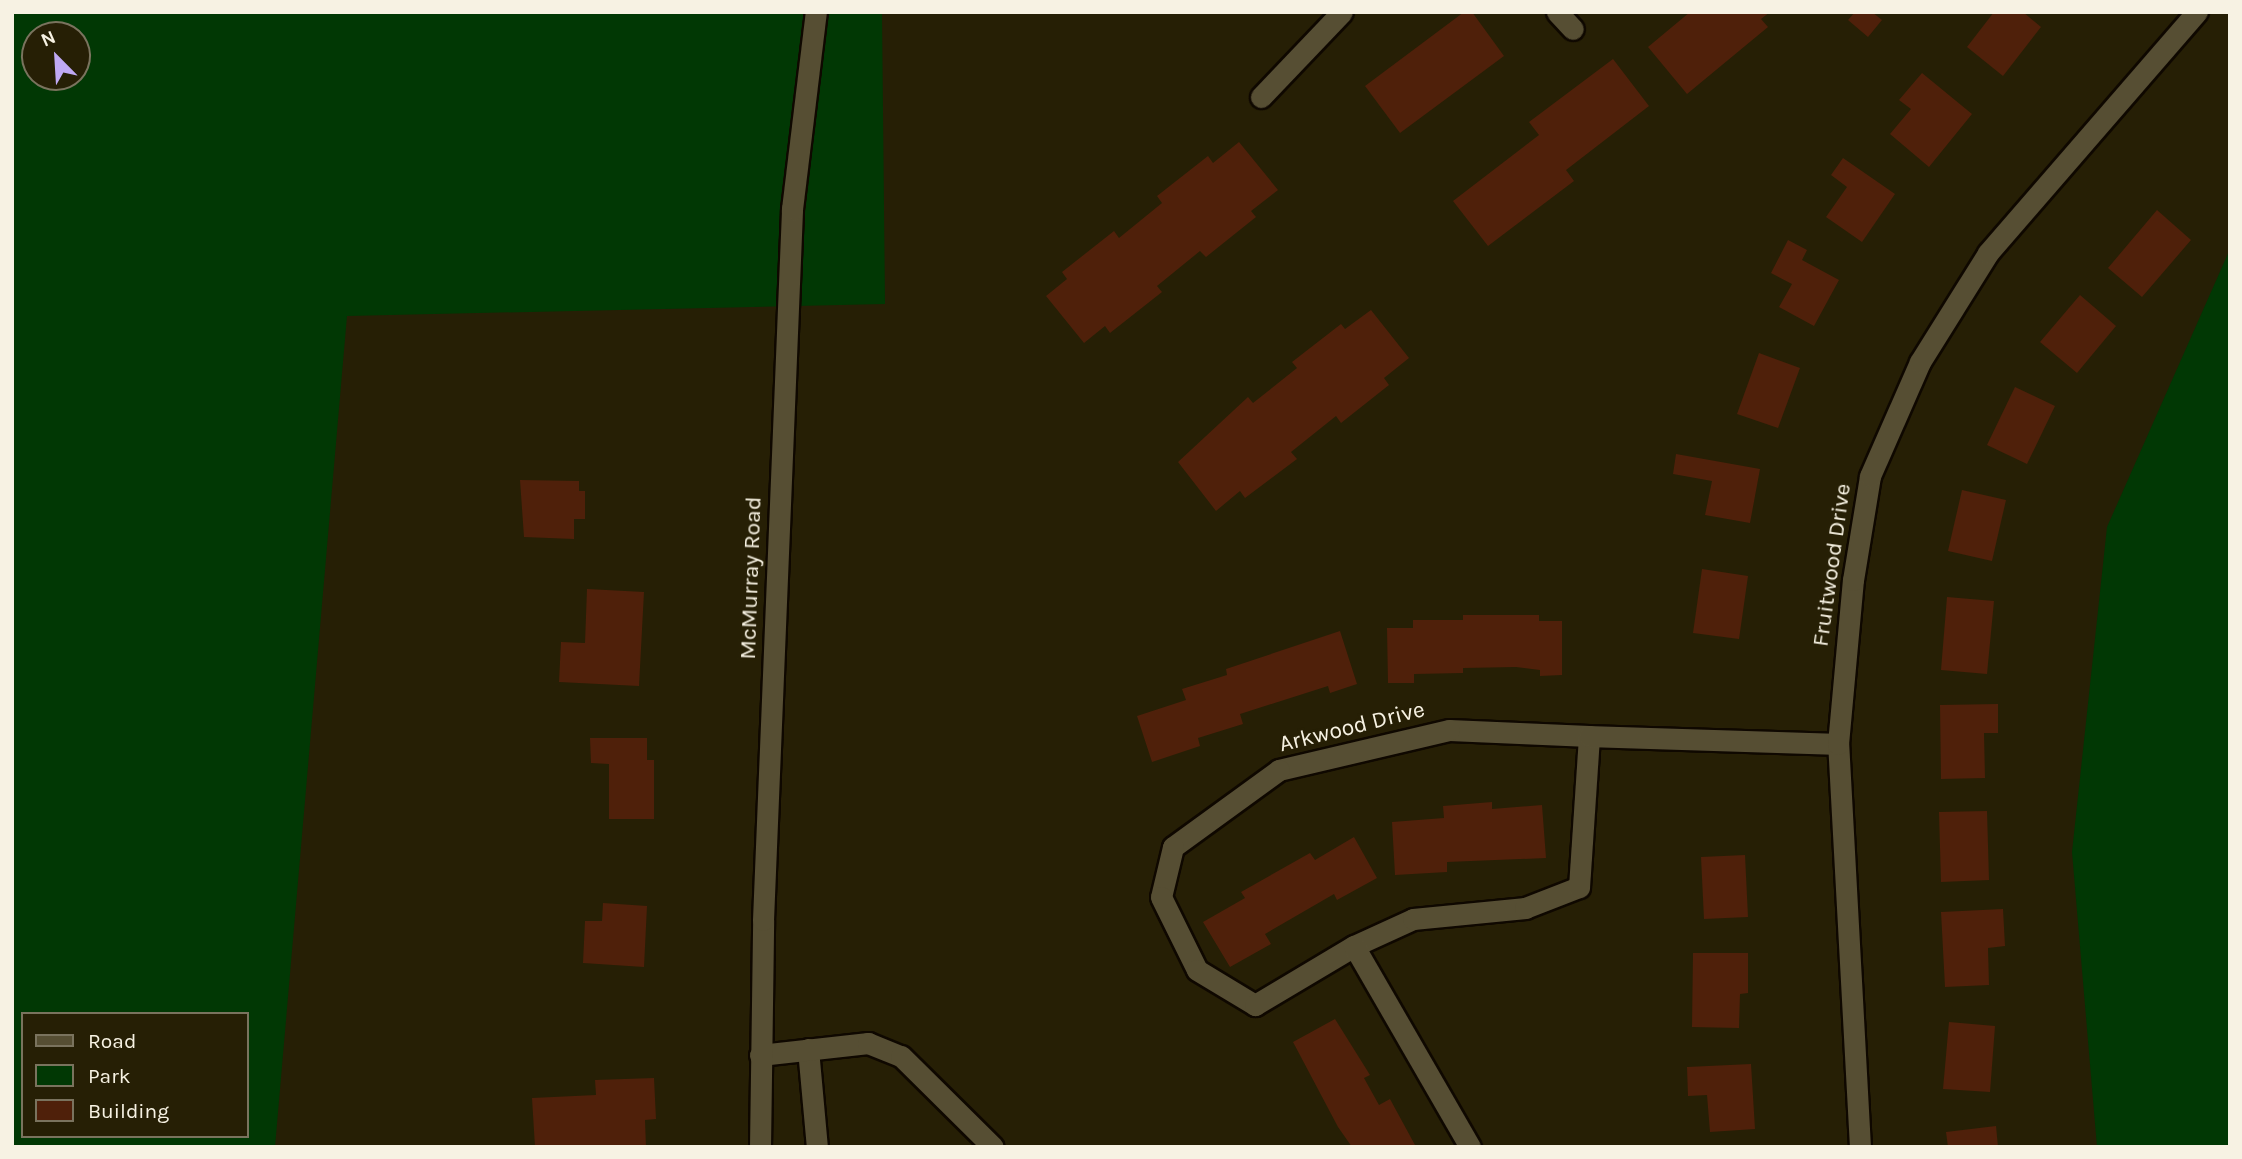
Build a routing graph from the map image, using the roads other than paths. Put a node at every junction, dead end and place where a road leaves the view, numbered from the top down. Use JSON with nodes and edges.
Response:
{"nodes":[{"id":1,"x":816,"y":12,"type":"edge"},
{"id":2,"x":1342,"y":12,"type":"edge"},
{"id":3,"x":1557,"y":12,"type":"edge"},
{"id":4,"x":2197,"y":12,"type":"edge"},
{"id":5,"x":1573,"y":29,"type":"dead end"},
{"id":6,"x":1261,"y":97,"type":"dead end"},
{"id":7,"x":1589,"y":736,"type":"junction"},
{"id":8,"x":1838,"y":744,"type":"junction"},
{"id":9,"x":1354,"y":946,"type":"junction"},
{"id":10,"x":808,"y":1049,"type":"junction"},
{"id":11,"x":760,"y":1055,"type":"junction"},
{"id":12,"x":760,"y":1147,"type":"edge"},
{"id":13,"x":817,"y":1147,"type":"edge"},
{"id":14,"x":993,"y":1147,"type":"edge"},
{"id":15,"x":1470,"y":1147,"type":"edge"},
{"id":16,"x":1860,"y":1147,"type":"edge"}],
"edges":[{"from":1,"to":11,"type":"street","name":"McMurray Road"},
{"from":2,"to":6,"type":"street"},
{"from":3,"to":5,"type":"street"},
{"from":4,"to":8,"type":"street","name":"Fruitwood Drive"},
{"from":7,"to":8,"type":"street","name":"Arkwood Drive"},
{"from":7,"to":9,"type":"street","name":"Arkwood Drive"},
{"from":7,"to":9,"type":"street","name":"Arkwood Drive"},
{"from":8,"to":16,"type":"street","name":"Fruitwood Drive"},
{"from":9,"to":15,"type":"street"},
{"from":10,"to":11,"type":"street"},
{"from":10,"to":13,"type":"street"},
{"from":10,"to":14,"type":"street"},
{"from":11,"to":12,"type":"street","name":"McMurray Road"}]}
